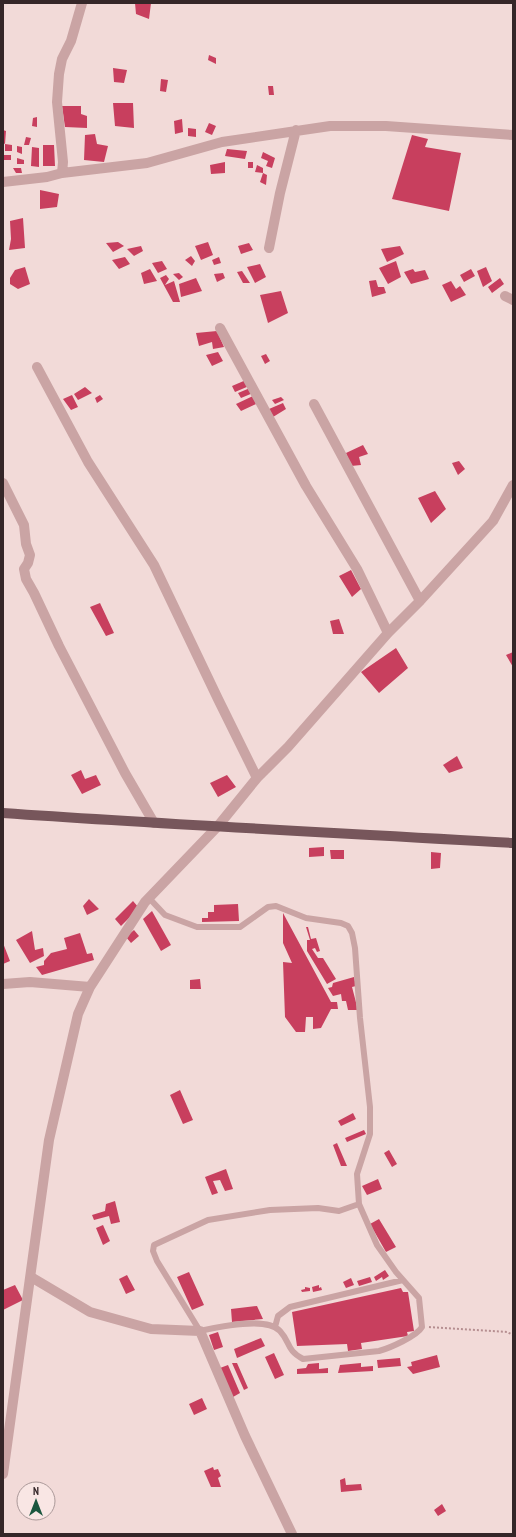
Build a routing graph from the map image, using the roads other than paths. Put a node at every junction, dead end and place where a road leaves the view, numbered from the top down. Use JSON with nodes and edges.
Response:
{"nodes":[{"id":1,"x":82,"y":3,"type":"edge"},
{"id":2,"x":296,"y":130,"type":"junction"},
{"id":3,"x":513,"y":135,"type":"edge"},
{"id":4,"x":62,"y":173,"type":"junction"},
{"id":5,"x":3,"y":182,"type":"edge"},
{"id":6,"x":269,"y":248,"type":"dead end"},
{"id":7,"x":220,"y":328,"type":"dead end"},
{"id":8,"x":37,"y":367,"type":"dead end"},
{"id":9,"x":314,"y":404,"type":"dead end"},
{"id":10,"x":3,"y":483,"type":"edge"},
{"id":11,"x":513,"y":484,"type":"edge"},
{"id":12,"x":420,"y":601,"type":"junction"},
{"id":13,"x":388,"y":633,"type":"junction"},
{"id":14,"x":258,"y":778,"type":"junction"},
{"id":15,"x":3,"y":814,"type":"edge"},
{"id":16,"x":154,"y":824,"type":"junction"},
{"id":17,"x":218,"y":826,"type":"junction"},
{"id":18,"x":513,"y":843,"type":"edge"},
{"id":19,"x":149,"y":898,"type":"junction"},
{"id":20,"x":3,"y":984,"type":"edge"},
{"id":21,"x":90,"y":987,"type":"junction"},
{"id":22,"x":359,"y":1204,"type":"junction"},
{"id":23,"x":31,"y":1277,"type":"junction"},
{"id":24,"x":403,"y":1280,"type":"junction"},
{"id":25,"x":275,"y":1327,"type":"junction"},
{"id":26,"x":200,"y":1331,"type":"junction"},
{"id":27,"x":3,"y":1471,"type":"edge"},
{"id":28,"x":292,"y":1534,"type":"edge"}],
"edges":[{"from":1,"to":4,"type":"street"},
{"from":2,"to":3,"type":"street"},
{"from":2,"to":4,"type":"street"},
{"from":2,"to":6,"type":"street"},
{"from":4,"to":5,"type":"street"},
{"from":7,"to":13,"type":"street"},
{"from":8,"to":14,"type":"street"},
{"from":9,"to":12,"type":"street"},
{"from":10,"to":16,"type":"street"},
{"from":11,"to":12,"type":"street"},
{"from":12,"to":13,"type":"street"},
{"from":13,"to":14,"type":"street"},
{"from":14,"to":17,"type":"street"},
{"from":15,"to":16,"type":"main road"},
{"from":16,"to":17,"type":"main road"},
{"from":17,"to":18,"type":"main road"},
{"from":17,"to":19,"type":"street"},
{"from":19,"to":21,"type":"street"},
{"from":19,"to":22,"type":"lane"},
{"from":20,"to":21,"type":"street"},
{"from":21,"to":23,"type":"street"},
{"from":22,"to":24,"type":"lane"},
{"from":22,"to":26,"type":"lane"},
{"from":23,"to":26,"type":"street"},
{"from":23,"to":27,"type":"street"},
{"from":24,"to":25,"type":"lane"},
{"from":24,"to":25,"type":"lane"},
{"from":25,"to":26,"type":"lane"},
{"from":26,"to":28,"type":"street"}]}
